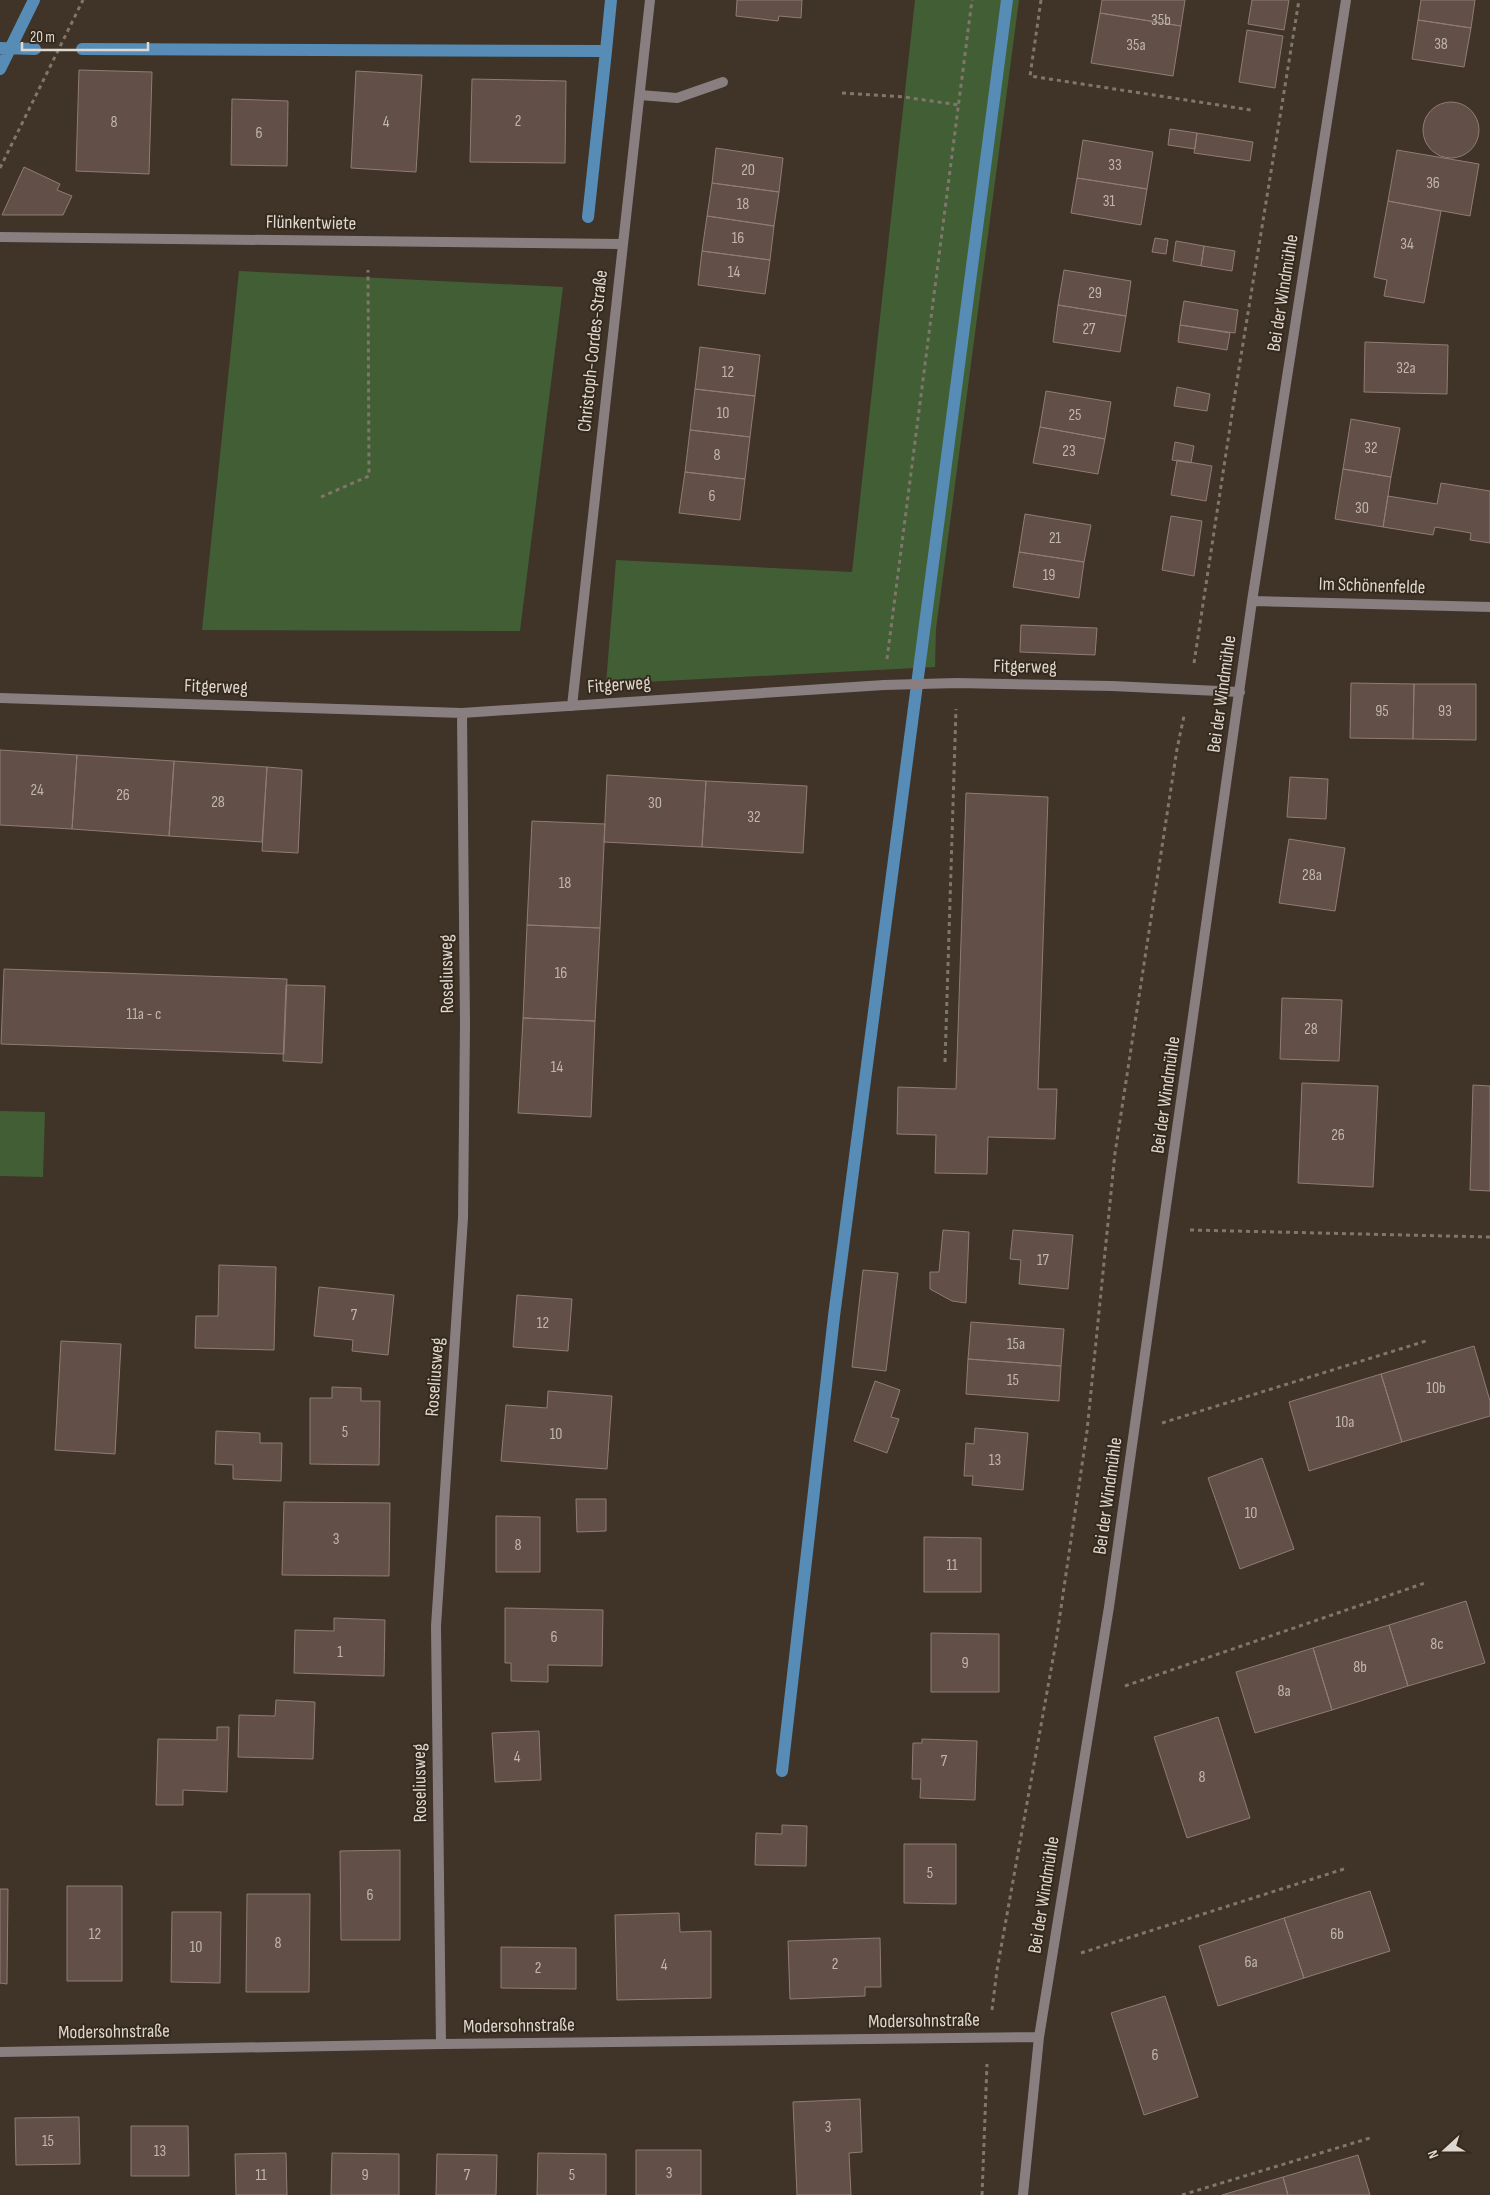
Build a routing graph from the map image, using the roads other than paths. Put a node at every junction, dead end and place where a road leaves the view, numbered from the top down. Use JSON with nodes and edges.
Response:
{"nodes":[{"id":1,"x":650,"y":0,"type":"edge"},
{"id":2,"x":1346,"y":0,"type":"edge"},
{"id":3,"x":723,"y":82,"type":"dead end"},
{"id":4,"x":640,"y":95,"type":"junction"},
{"id":5,"x":0,"y":237,"type":"edge"},
{"id":6,"x":622,"y":244,"type":"junction"},
{"id":7,"x":1252,"y":601,"type":"junction"},
{"id":8,"x":1490,"y":607,"type":"edge"},
{"id":9,"x":1240,"y":692,"type":"junction"},
{"id":10,"x":0,"y":698,"type":"edge"},
{"id":11,"x":572,"y":706,"type":"junction"},
{"id":12,"x":462,"y":713,"type":"junction"},
{"id":13,"x":1039,"y":2037,"type":"junction"},
{"id":14,"x":441,"y":2044,"type":"junction"},
{"id":15,"x":0,"y":2052,"type":"edge"},
{"id":16,"x":1023,"y":2195,"type":"edge"}],
"edges":[{"from":1,"to":4,"type":"street","name":"Christoph-Cordes-Straße"},
{"from":2,"to":7,"type":"street","name":"Bei der Windmühle"},
{"from":3,"to":4,"type":"street"},
{"from":4,"to":6,"type":"street","name":"Christoph-Cordes-Straße"},
{"from":5,"to":6,"type":"street","name":"Flünkentwiete"},
{"from":6,"to":11,"type":"street","name":"Christoph-Cordes-Straße"},
{"from":7,"to":8,"type":"street","name":"Im Schönenfelde"},
{"from":7,"to":9,"type":"street","name":"Bei der Windmühle"},
{"from":9,"to":11,"type":"street","name":"Fitgerweg"},
{"from":9,"to":13,"type":"street","name":"Bei der Windmühle"},
{"from":10,"to":12,"type":"street","name":"Fitgerweg"},
{"from":11,"to":12,"type":"street","name":"Fitgerweg"},
{"from":12,"to":14,"type":"street","name":"Roseliusweg"},
{"from":13,"to":14,"type":"street","name":"Modersohnstraße"},
{"from":13,"to":16,"type":"street","name":"Bei der Windmühle"},
{"from":14,"to":15,"type":"street","name":"Modersohnstraße"}]}
